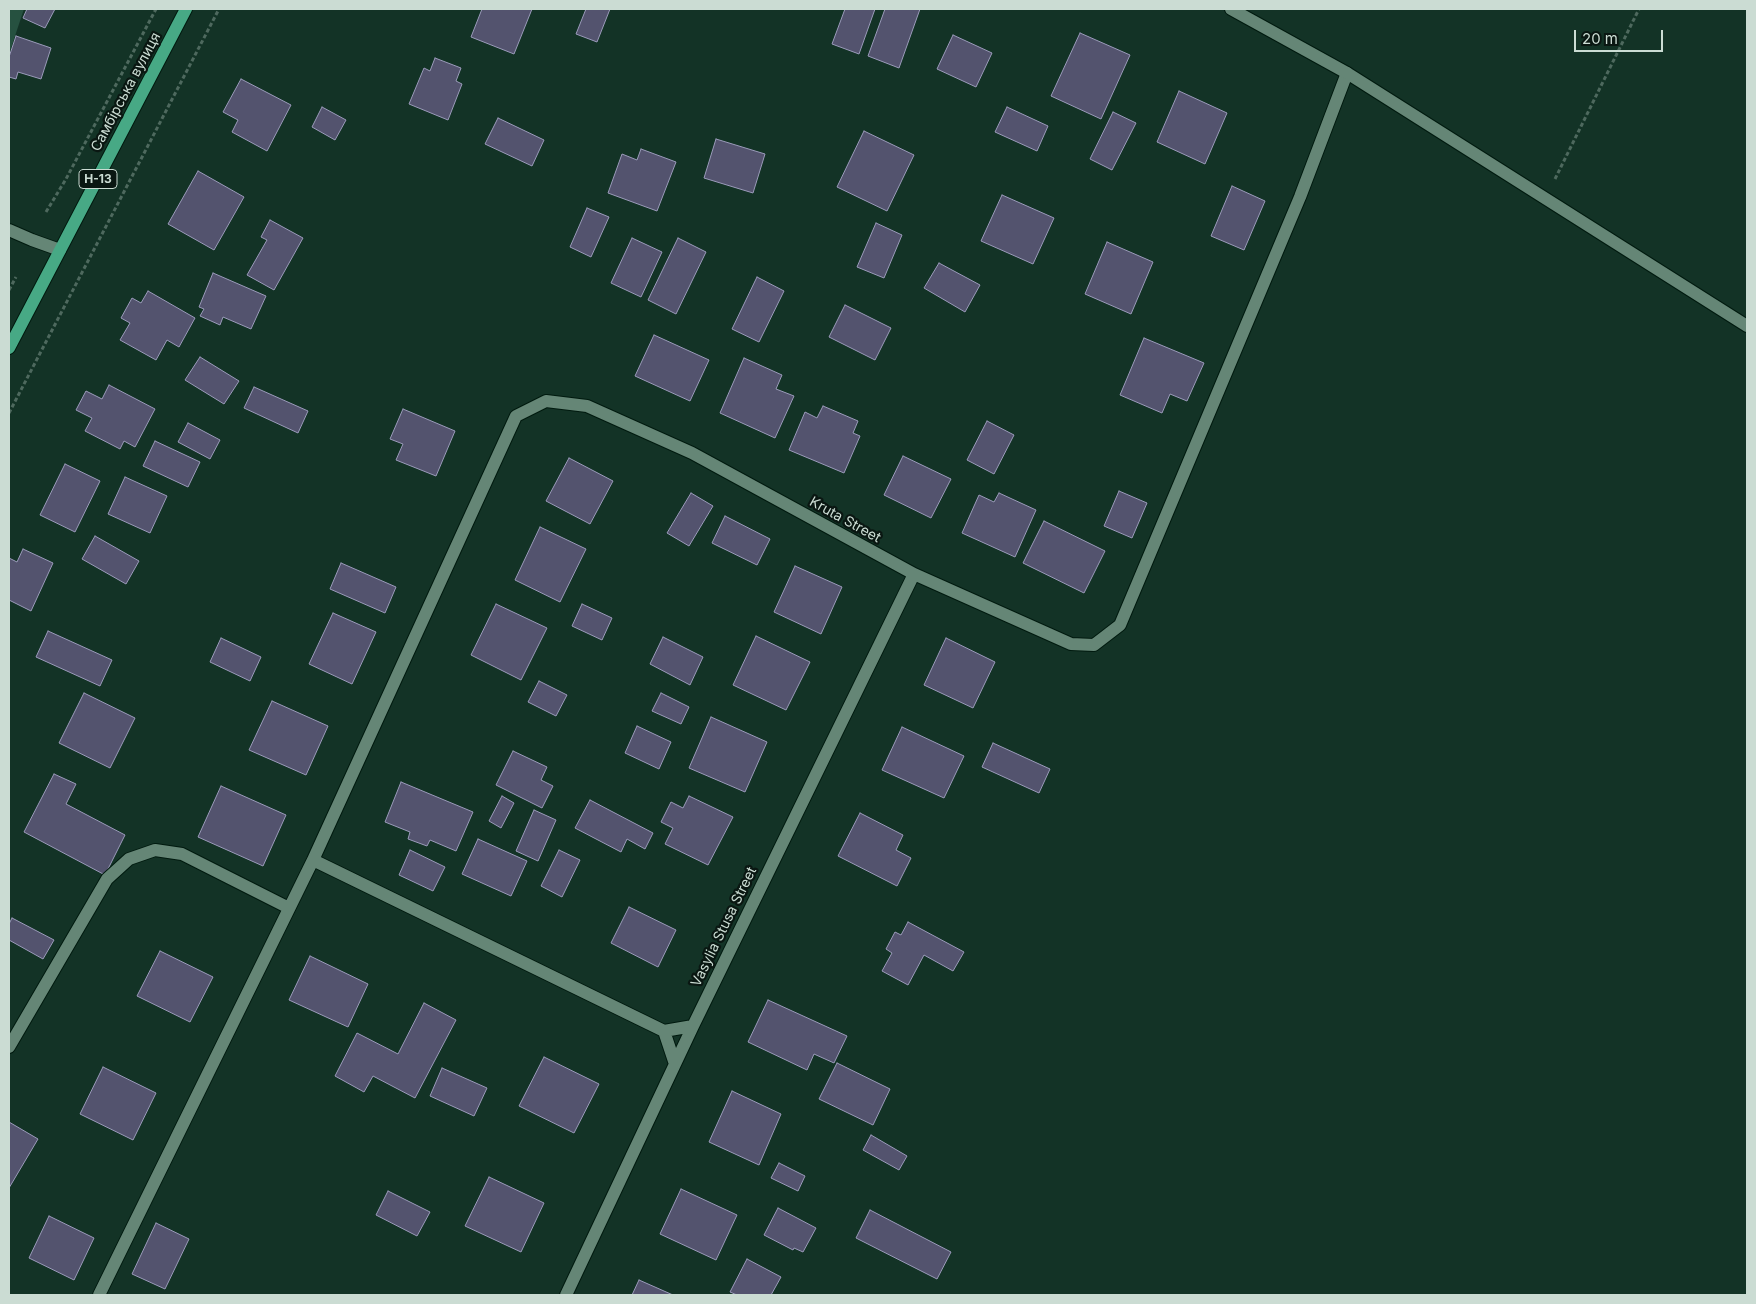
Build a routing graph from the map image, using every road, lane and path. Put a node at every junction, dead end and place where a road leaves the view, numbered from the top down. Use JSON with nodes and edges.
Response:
{"nodes":[{"id":1,"x":156,"y":9,"type":"edge"},
{"id":2,"x":186,"y":9,"type":"edge"},
{"id":3,"x":219,"y":9,"type":"edge"},
{"id":4,"x":1231,"y":9,"type":"edge"},
{"id":5,"x":1639,"y":9,"type":"edge"},
{"id":6,"x":1347,"y":73,"type":"junction"},
{"id":7,"x":1545,"y":198,"type":"junction"},
{"id":8,"x":46,"y":212,"type":"dead end"},
{"id":9,"x":9,"y":230,"type":"edge"},
{"id":10,"x":60,"y":250,"type":"junction"},
{"id":11,"x":16,"y":277,"type":"dead end"},
{"id":12,"x":9,"y":290,"type":"edge"},
{"id":13,"x":1747,"y":326,"type":"edge"},
{"id":14,"x":9,"y":348,"type":"edge"},
{"id":15,"x":9,"y":413,"type":"edge"},
{"id":16,"x":914,"y":574,"type":"junction"},
{"id":17,"x":313,"y":860,"type":"junction"},
{"id":18,"x":289,"y":908,"type":"junction"},
{"id":19,"x":692,"y":1026,"type":"junction"},
{"id":20,"x":664,"y":1031,"type":"junction"},
{"id":21,"x":9,"y":1047,"type":"edge"},
{"id":22,"x":675,"y":1064,"type":"junction"},
{"id":23,"x":99,"y":1295,"type":"edge"},
{"id":24,"x":566,"y":1295,"type":"edge"}],
"edges":[{"from":1,"to":8,"type":"path"},
{"from":2,"to":10,"type":"main road","name":"Самбірська вулиця","number":"Н-13"},
{"from":3,"to":15,"type":"path"},
{"from":4,"to":6,"type":"street"},
{"from":5,"to":7,"type":"path"},
{"from":6,"to":7,"type":"street"},
{"from":6,"to":16,"type":"street","name":"Kruta Street"},
{"from":7,"to":13,"type":"street"},
{"from":9,"to":10,"type":"street"},
{"from":10,"to":14,"type":"main road","name":"Самбірська вулиця","number":"Н-13"},
{"from":11,"to":12,"type":"path"},
{"from":16,"to":17,"type":"street","name":"Kruta Street"},
{"from":16,"to":19,"type":"street","name":"Vasylia Stusa Street"},
{"from":17,"to":18,"type":"street","name":"Kruta Street"},
{"from":17,"to":20,"type":"street"},
{"from":18,"to":21,"type":"street"},
{"from":18,"to":23,"type":"street","name":"Kruta Street"},
{"from":19,"to":20,"type":"street"},
{"from":19,"to":22,"type":"street","name":"Vasylia Stusa Street"},
{"from":20,"to":22,"type":"street"},
{"from":22,"to":24,"type":"street","name":"Vasylia Stusa Street"}]}
